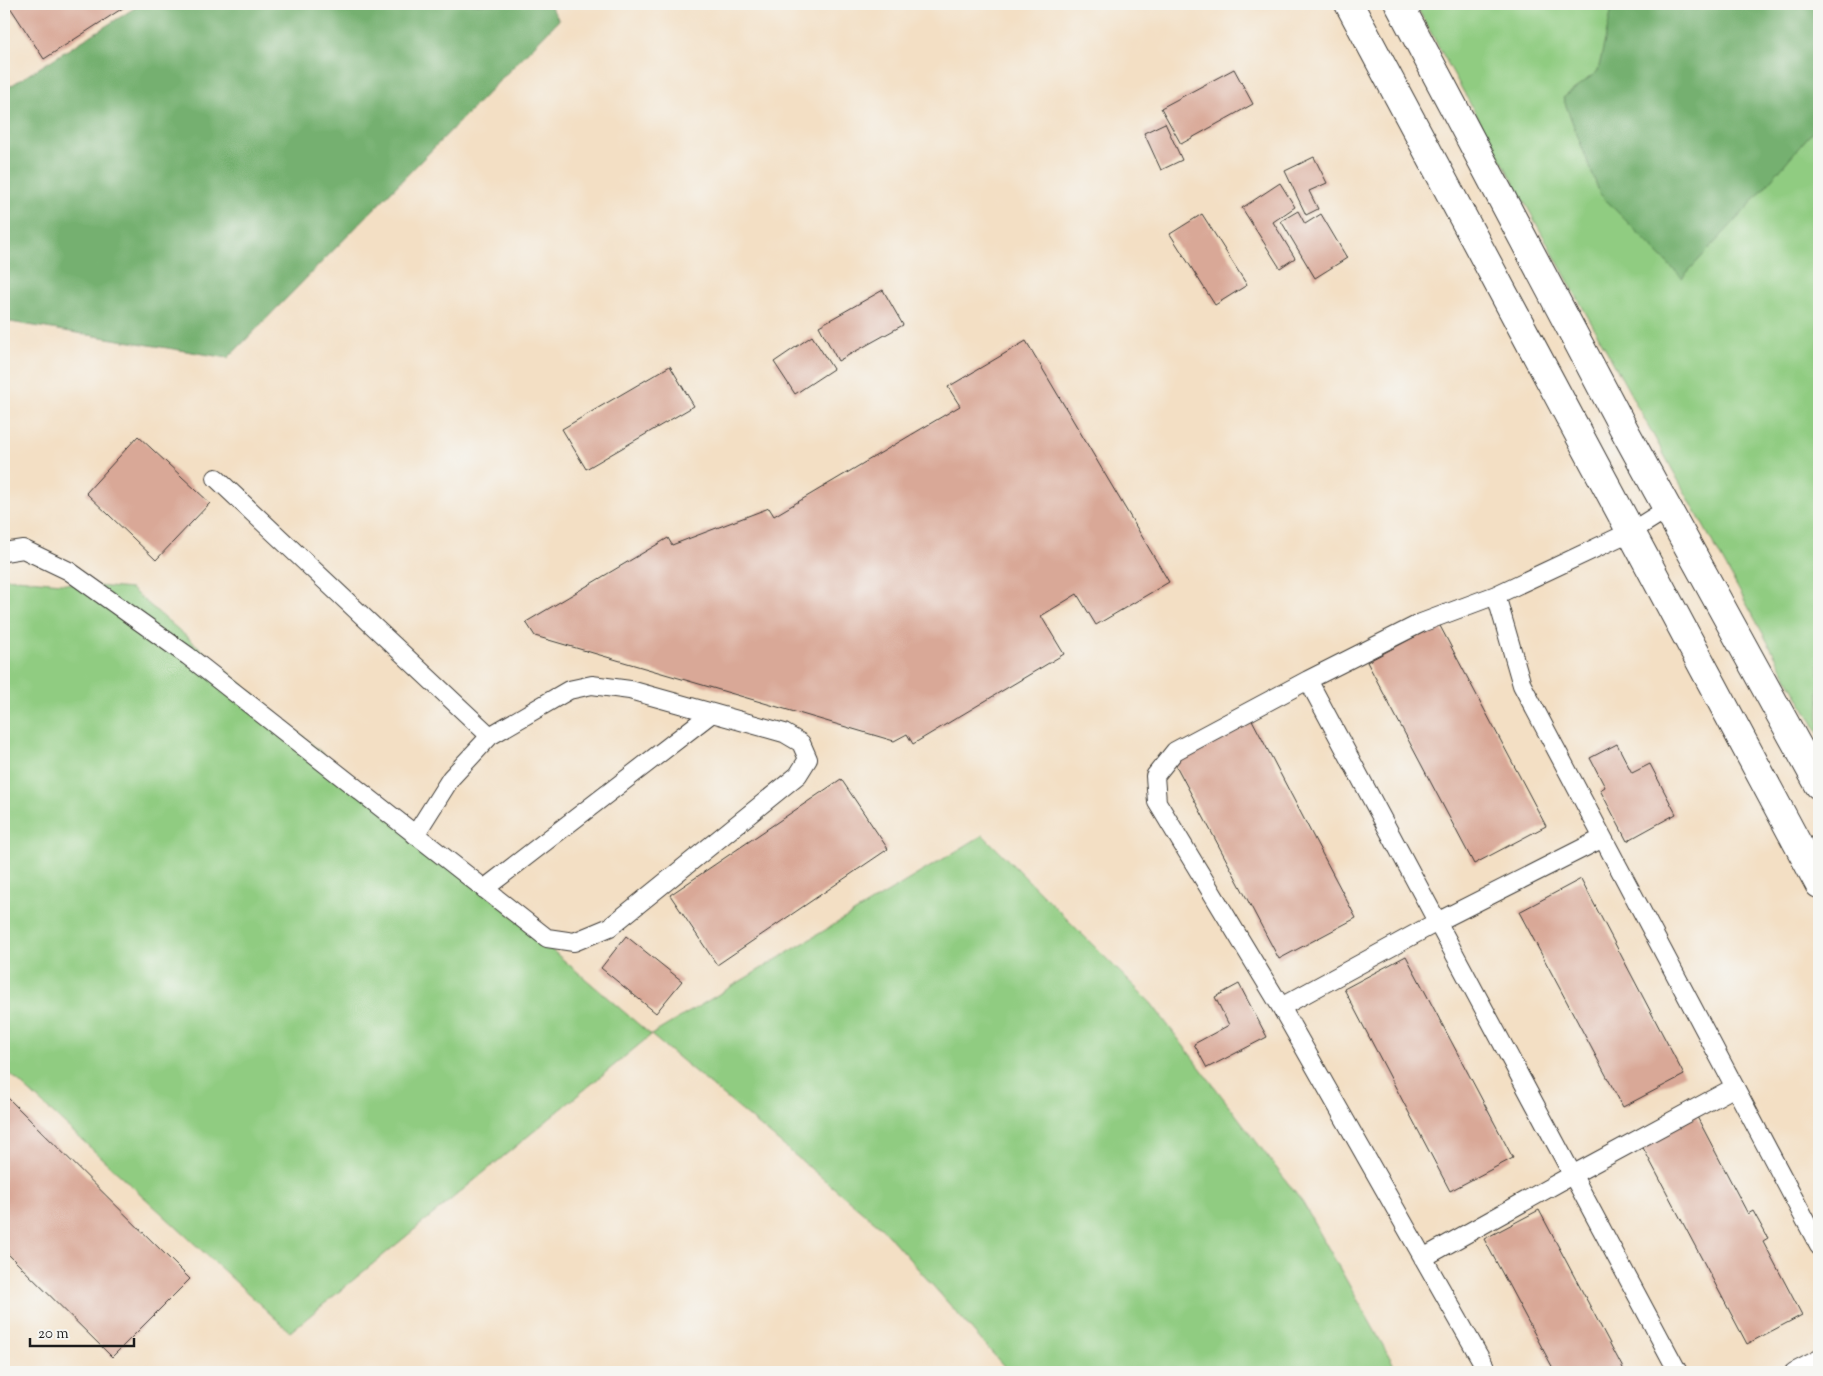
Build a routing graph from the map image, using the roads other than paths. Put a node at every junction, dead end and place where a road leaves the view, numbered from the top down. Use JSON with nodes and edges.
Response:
{"nodes":[{"id":1,"x":1349,"y":4,"type":"edge"},
{"id":2,"x":1399,"y":4,"type":"edge"},
{"id":3,"x":216,"y":478,"type":"dead end"},
{"id":4,"x":1667,"y":510,"type":"junction"},
{"id":5,"x":1632,"y":531,"type":"junction"},
{"id":6,"x":4,"y":552,"type":"edge"},
{"id":7,"x":1496,"y":595,"type":"junction"},
{"id":8,"x":1308,"y":680,"type":"junction"},
{"id":9,"x":712,"y":713,"type":"junction"},
{"id":10,"x":490,"y":736,"type":"junction"},
{"id":11,"x":1819,"y":785,"type":"edge"},
{"id":12,"x":416,"y":836,"type":"junction"},
{"id":13,"x":1603,"y":838,"type":"junction"},
{"id":14,"x":1819,"y":884,"type":"edge"},
{"id":15,"x":484,"y":889,"type":"junction"},
{"id":16,"x":1437,"y":922,"type":"junction"},
{"id":17,"x":1281,"y":1006,"type":"junction"},
{"id":18,"x":1735,"y":1087,"type":"junction"},
{"id":19,"x":1572,"y":1175,"type":"junction"},
{"id":20,"x":1819,"y":1246,"type":"edge"},
{"id":21,"x":1423,"y":1258,"type":"junction"},
{"id":22,"x":1819,"y":1359,"type":"edge"},
{"id":23,"x":1488,"y":1372,"type":"edge"},
{"id":24,"x":1678,"y":1372,"type":"edge"},
{"id":25,"x":1794,"y":1372,"type":"edge"}],
"edges":[{"from":1,"to":5,"type":"main road"},
{"from":2,"to":4,"type":"main road"},
{"from":3,"to":10,"type":"lane"},
{"from":4,"to":5,"type":"lane"},
{"from":4,"to":11,"type":"main road"},
{"from":5,"to":7,"type":"lane"},
{"from":5,"to":14,"type":"main road"},
{"from":6,"to":12,"type":"lane"},
{"from":7,"to":8,"type":"lane"},
{"from":7,"to":13,"type":"lane"},
{"from":8,"to":16,"type":"lane"},
{"from":8,"to":17,"type":"lane"},
{"from":9,"to":10,"type":"lane"},
{"from":9,"to":15,"type":"lane"},
{"from":9,"to":15,"type":"lane"},
{"from":10,"to":12,"type":"lane"},
{"from":12,"to":15,"type":"lane"},
{"from":13,"to":16,"type":"lane"},
{"from":13,"to":18,"type":"lane"},
{"from":16,"to":17,"type":"lane"},
{"from":16,"to":19,"type":"lane"},
{"from":17,"to":21,"type":"lane"},
{"from":18,"to":19,"type":"lane"},
{"from":18,"to":20,"type":"lane"},
{"from":19,"to":21,"type":"lane"},
{"from":19,"to":24,"type":"lane"},
{"from":21,"to":23,"type":"lane"},
{"from":22,"to":25,"type":"lane"}]}
